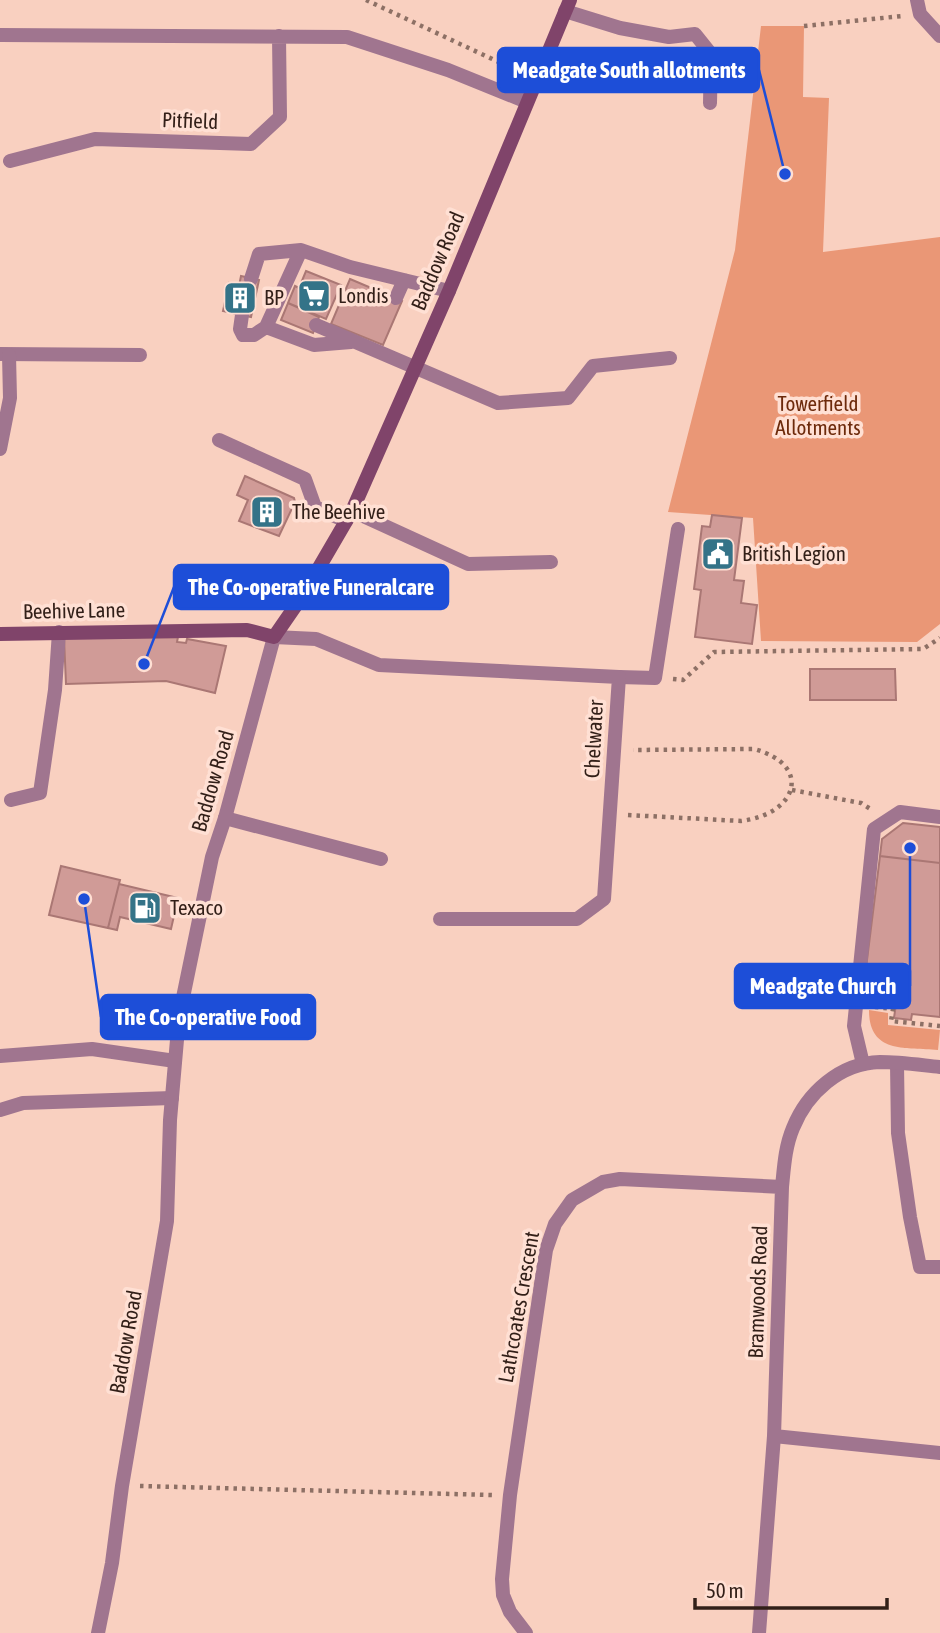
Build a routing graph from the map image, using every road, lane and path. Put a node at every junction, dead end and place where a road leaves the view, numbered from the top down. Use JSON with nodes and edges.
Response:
{"nodes":[{"id":1,"x":366,"y":0,"type":"edge"},
{"id":2,"x":567,"y":6,"type":"edge"},
{"id":3,"x":919,"y":7,"type":"edge"},
{"id":4,"x":804,"y":26,"type":"dead end"},
{"id":5,"x":0,"y":35,"type":"edge"},
{"id":6,"x":279,"y":36,"type":"junction"},
{"id":7,"x":940,"y":36,"type":"edge"},
{"id":8,"x":537,"y":79,"type":"junction"},
{"id":9,"x":527,"y":102,"type":"junction"},
{"id":10,"x":710,"y":103,"type":"dead end"},
{"id":11,"x":10,"y":161,"type":"dead end"},
{"id":12,"x":300,"y":250,"type":"junction"},
{"id":13,"x":383,"y":275,"type":"junction"},
{"id":14,"x":251,"y":279,"type":"dead end"},
{"id":15,"x":404,"y":280,"type":"junction"},
{"id":16,"x":376,"y":290,"type":"dead end"},
{"id":17,"x":449,"y":291,"type":"junction"},
{"id":18,"x":396,"y":298,"type":"dead end"},
{"id":19,"x":242,"y":315,"type":"dead end"},
{"id":20,"x":316,"y":325,"type":"dead end"},
{"id":21,"x":266,"y":327,"type":"junction"},
{"id":22,"x":355,"y":338,"type":"junction"},
{"id":23,"x":4,"y":354,"type":"edge"},
{"id":24,"x":139,"y":355,"type":"dead end"},
{"id":25,"x":670,"y":359,"type":"dead end"},
{"id":26,"x":415,"y":368,"type":"junction"},
{"id":27,"x":219,"y":440,"type":"dead end"},
{"id":28,"x":0,"y":449,"type":"edge"},
{"id":29,"x":349,"y":516,"type":"junction"},
{"id":30,"x":678,"y":529,"type":"dead end"},
{"id":31,"x":551,"y":562,"type":"dead end"},
{"id":32,"x":58,"y":632,"type":"junction"},
{"id":33,"x":0,"y":634,"type":"edge"},
{"id":34,"x":274,"y":637,"type":"junction"},
{"id":35,"x":940,"y":638,"type":"edge"},
{"id":36,"x":619,"y":677,"type":"junction"},
{"id":37,"x":654,"y":678,"type":"junction"},
{"id":38,"x":614,"y":750,"type":"junction"},
{"id":39,"x":792,"y":790,"type":"junction"},
{"id":40,"x":11,"y":800,"type":"dead end"},
{"id":41,"x":610,"y":814,"type":"junction"},
{"id":42,"x":940,"y":817,"type":"edge"},
{"id":43,"x":225,"y":818,"type":"junction"},
{"id":44,"x":887,"y":820,"type":"junction"},
{"id":45,"x":381,"y":859,"type":"dead end"},
{"id":46,"x":440,"y":919,"type":"dead end"},
{"id":47,"x":856,"y":1005,"type":"junction"},
{"id":48,"x":940,"y":1026,"type":"edge"},
{"id":49,"x":0,"y":1056,"type":"edge"},
{"id":50,"x":175,"y":1061,"type":"junction"},
{"id":51,"x":897,"y":1064,"type":"junction"},
{"id":52,"x":863,"y":1065,"type":"junction"},
{"id":53,"x":940,"y":1067,"type":"edge"},
{"id":54,"x":172,"y":1098,"type":"junction"},
{"id":55,"x":0,"y":1110,"type":"edge"},
{"id":56,"x":782,"y":1187,"type":"junction"},
{"id":57,"x":940,"y":1267,"type":"edge"},
{"id":58,"x":774,"y":1436,"type":"junction"},
{"id":59,"x":940,"y":1453,"type":"edge"},
{"id":60,"x":122,"y":1486,"type":"junction"},
{"id":61,"x":510,"y":1495,"type":"junction"},
{"id":62,"x":98,"y":1633,"type":"edge"},
{"id":63,"x":526,"y":1633,"type":"edge"},
{"id":64,"x":759,"y":1633,"type":"edge"}],
"edges":[{"from":1,"to":8,"type":"path"},
{"from":2,"to":8,"type":"main road","name":"Baddow Road"},
{"from":2,"to":10,"type":"street"},
{"from":3,"to":4,"type":"path"},
{"from":3,"to":7,"type":"street"},
{"from":5,"to":6,"type":"street"},
{"from":6,"to":9,"type":"street"},
{"from":6,"to":11,"type":"street","name":"Pitfield"},
{"from":8,"to":9,"type":"main road","name":"Baddow Road"},
{"from":9,"to":17,"type":"main road","name":"Baddow Road"},
{"from":12,"to":13,"type":"street"},
{"from":12,"to":14,"type":"street"},
{"from":12,"to":21,"type":"street"},
{"from":13,"to":15,"type":"street"},
{"from":13,"to":16,"type":"street"},
{"from":15,"to":17,"type":"street"},
{"from":15,"to":18,"type":"street"},
{"from":17,"to":26,"type":"main road","name":"Baddow Road"},
{"from":19,"to":21,"type":"street"},
{"from":20,"to":22,"type":"street"},
{"from":21,"to":22,"type":"street"},
{"from":22,"to":26,"type":"street"},
{"from":23,"to":24,"type":"street"},
{"from":23,"to":28,"type":"street"},
{"from":25,"to":26,"type":"street"},
{"from":26,"to":29,"type":"main road","name":"Baddow Road"},
{"from":27,"to":29,"type":"street"},
{"from":29,"to":31,"type":"street"},
{"from":29,"to":34,"type":"main road","name":"Baddow Road"},
{"from":30,"to":37,"type":"street"},
{"from":32,"to":33,"type":"main road","name":"Beehive Lane"},
{"from":32,"to":34,"type":"main road","name":"Beehive Lane"},
{"from":32,"to":40,"type":"street"},
{"from":34,"to":36,"type":"street","name":"Chelwater"},
{"from":34,"to":43,"type":"street","name":"Baddow Road"},
{"from":35,"to":37,"type":"path"},
{"from":36,"to":37,"type":"street"},
{"from":36,"to":38,"type":"street","name":"Chelwater"},
{"from":38,"to":39,"type":"path"},
{"from":38,"to":41,"type":"street","name":"Chelwater"},
{"from":39,"to":41,"type":"path"},
{"from":39,"to":44,"type":"path"},
{"from":41,"to":46,"type":"street","name":"Chelwater"},
{"from":42,"to":44,"type":"street"},
{"from":43,"to":45,"type":"street"},
{"from":43,"to":50,"type":"street","name":"Baddow Road"},
{"from":44,"to":47,"type":"street"},
{"from":47,"to":48,"type":"path"},
{"from":47,"to":52,"type":"street"},
{"from":49,"to":50,"type":"street"},
{"from":50,"to":54,"type":"street","name":"Baddow Road"},
{"from":51,"to":52,"type":"street","name":"Bramwoods Road"},
{"from":51,"to":53,"type":"street","name":"Bramwoods Road"},
{"from":51,"to":57,"type":"street"},
{"from":52,"to":56,"type":"street","name":"Bramwoods Road"},
{"from":54,"to":55,"type":"street"},
{"from":54,"to":60,"type":"street","name":"Baddow Road"},
{"from":56,"to":58,"type":"street","name":"Bramwoods Road"},
{"from":56,"to":61,"type":"street","name":"Lathcoates Crescent"},
{"from":58,"to":59,"type":"street"},
{"from":58,"to":64,"type":"street","name":"Bramwoods Road"},
{"from":60,"to":61,"type":"path"},
{"from":60,"to":62,"type":"street","name":"Baddow Road"},
{"from":61,"to":63,"type":"street","name":"Lathcoates Crescent"}]}
